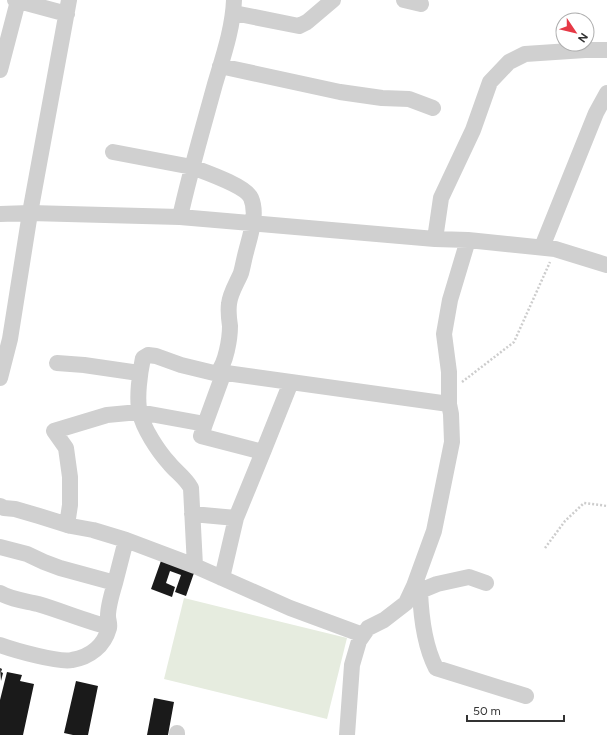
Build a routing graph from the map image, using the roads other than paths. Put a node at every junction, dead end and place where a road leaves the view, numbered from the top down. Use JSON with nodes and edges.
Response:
{"nodes":[{"id":1,"x":17,"y":0,"type":"edge"},
{"id":2,"x":333,"y":0,"type":"edge"},
{"id":3,"x":404,"y":0,"type":"edge"},
{"id":4,"x":420,"y":4,"type":"dead end"},
{"id":5,"x":234,"y":6,"type":"edge"},
{"id":6,"x":68,"y":7,"type":"edge"},
{"id":7,"x":607,"y":50,"type":"edge"},
{"id":8,"x":220,"y":66,"type":"junction"},
{"id":9,"x":0,"y":70,"type":"edge"},
{"id":10,"x":607,"y":93,"type":"edge"},
{"id":11,"x":433,"y":108,"type":"dead end"},
{"id":12,"x":113,"y":152,"type":"dead end"},
{"id":13,"x":192,"y":167,"type":"junction"},
{"id":14,"x":30,"y":213,"type":"junction"},
{"id":15,"x":0,"y":214,"type":"edge"},
{"id":16,"x":180,"y":217,"type":"junction"},
{"id":17,"x":253,"y":223,"type":"junction"},
{"id":18,"x":435,"y":239,"type":"junction"},
{"id":19,"x":468,"y":240,"type":"junction"},
{"id":20,"x":549,"y":248,"type":"junction"},
{"id":21,"x":607,"y":265,"type":"edge"},
{"id":22,"x":57,"y":363,"type":"dead end"},
{"id":23,"x":221,"y":372,"type":"junction"},
{"id":24,"x":139,"y":374,"type":"junction"},
{"id":25,"x":0,"y":378,"type":"edge"},
{"id":26,"x":290,"y":382,"type":"junction"},
{"id":27,"x":449,"y":398,"type":"junction"},
{"id":28,"x":139,"y":412,"type":"junction"},
{"id":29,"x":205,"y":424,"type":"junction"},
{"id":30,"x":263,"y":452,"type":"junction"},
{"id":31,"x":0,"y":506,"type":"edge"},
{"id":32,"x":192,"y":514,"type":"junction"},
{"id":33,"x":236,"y":518,"type":"junction"},
{"id":34,"x":67,"y":525,"type":"junction"},
{"id":35,"x":126,"y":540,"type":"junction"},
{"id":36,"x":0,"y":547,"type":"edge"},
{"id":37,"x":195,"y":566,"type":"junction"},
{"id":38,"x":222,"y":578,"type":"junction"},
{"id":39,"x":486,"y":582,"type":"dead end"},
{"id":40,"x":115,"y":583,"type":"junction"},
{"id":41,"x":417,"y":588,"type":"junction"},
{"id":42,"x":0,"y":593,"type":"edge"},
{"id":43,"x":109,"y":626,"type":"junction"},
{"id":44,"x":363,"y":635,"type":"junction"},
{"id":45,"x":0,"y":645,"type":"edge"},
{"id":46,"x":526,"y":696,"type":"dead end"},
{"id":47,"x":346,"y":735,"type":"edge"}],
"edges":[{"from":1,"to":6,"type":"street"},
{"from":1,"to":9,"type":"street"},
{"from":2,"to":5,"type":"street"},
{"from":3,"to":4,"type":"street"},
{"from":5,"to":8,"type":"street"},
{"from":6,"to":14,"type":"street"},
{"from":7,"to":18,"type":"street"},
{"from":8,"to":11,"type":"street"},
{"from":8,"to":13,"type":"street"},
{"from":10,"to":20,"type":"street"},
{"from":12,"to":13,"type":"street"},
{"from":13,"to":16,"type":"street"},
{"from":13,"to":17,"type":"street"},
{"from":14,"to":15,"type":"street"},
{"from":14,"to":16,"type":"street"},
{"from":14,"to":25,"type":"street"},
{"from":16,"to":17,"type":"street"},
{"from":17,"to":18,"type":"street"},
{"from":17,"to":23,"type":"street"},
{"from":18,"to":19,"type":"street"},
{"from":19,"to":20,"type":"street"},
{"from":19,"to":27,"type":"street"},
{"from":20,"to":21,"type":"street"},
{"from":22,"to":24,"type":"street"},
{"from":23,"to":24,"type":"street"},
{"from":23,"to":26,"type":"street"},
{"from":23,"to":29,"type":"street"},
{"from":24,"to":28,"type":"street"},
{"from":26,"to":27,"type":"street"},
{"from":26,"to":30,"type":"street"},
{"from":27,"to":41,"type":"street"},
{"from":28,"to":29,"type":"street"},
{"from":28,"to":32,"type":"street"},
{"from":28,"to":34,"type":"street"},
{"from":29,"to":30,"type":"street"},
{"from":30,"to":33,"type":"street"},
{"from":31,"to":34,"type":"street"},
{"from":32,"to":33,"type":"street"},
{"from":32,"to":37,"type":"street"},
{"from":33,"to":38,"type":"street"},
{"from":34,"to":35,"type":"street"},
{"from":35,"to":37,"type":"street"},
{"from":35,"to":40,"type":"street"},
{"from":36,"to":40,"type":"street"},
{"from":37,"to":38,"type":"street"},
{"from":38,"to":44,"type":"street"},
{"from":39,"to":41,"type":"street"},
{"from":40,"to":43,"type":"street"},
{"from":41,"to":44,"type":"street"},
{"from":41,"to":46,"type":"street"},
{"from":42,"to":43,"type":"street"},
{"from":43,"to":45,"type":"street"},
{"from":44,"to":47,"type":"street"}]}
